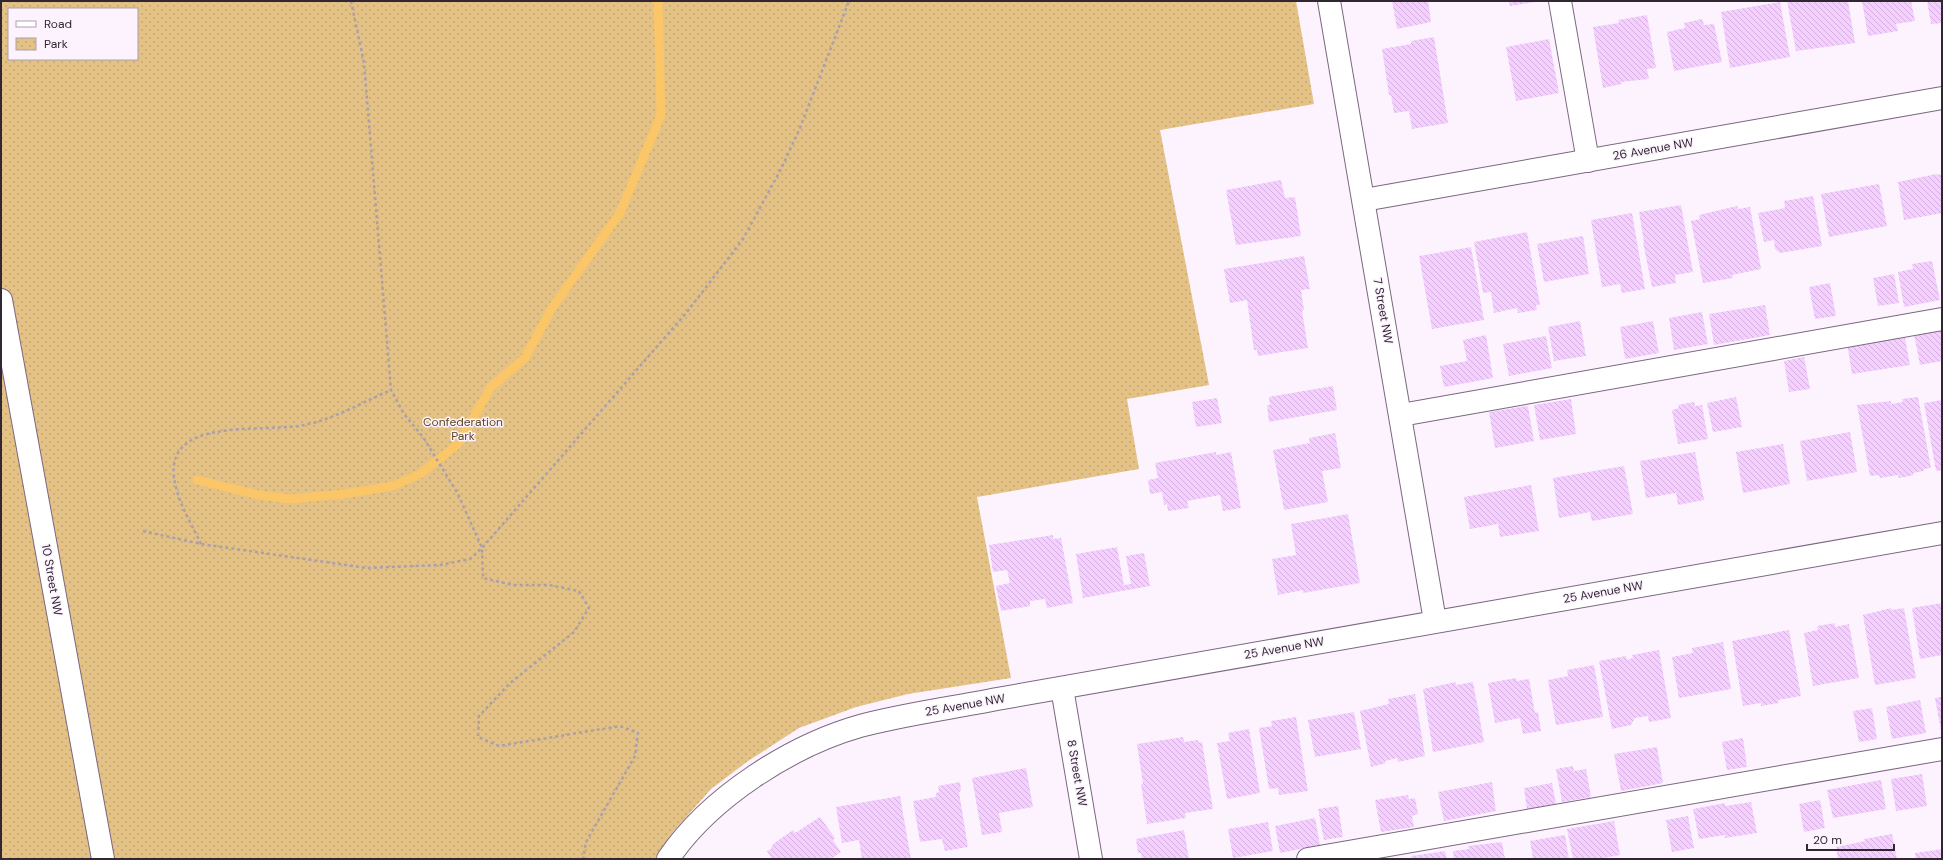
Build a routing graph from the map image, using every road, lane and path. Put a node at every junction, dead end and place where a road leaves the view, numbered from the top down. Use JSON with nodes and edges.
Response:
{"nodes":[{"id":1,"x":351,"y":1,"type":"edge"},
{"id":2,"x":849,"y":1,"type":"edge"},
{"id":3,"x":1329,"y":1,"type":"edge"},
{"id":4,"x":1560,"y":1,"type":"edge"},
{"id":5,"x":1942,"y":98,"type":"edge"},
{"id":6,"x":1588,"y":160,"type":"junction"},
{"id":7,"x":1364,"y":200,"type":"junction"},
{"id":8,"x":1,"y":300,"type":"edge"},
{"id":9,"x":1942,"y":319,"type":"edge"},
{"id":10,"x":391,"y":390,"type":"junction"},
{"id":11,"x":1401,"y":415,"type":"junction"},
{"id":12,"x":143,"y":531,"type":"dead end"},
{"id":13,"x":1942,"y":533,"type":"edge"},
{"id":14,"x":201,"y":544,"type":"junction"},
{"id":15,"x":482,"y":548,"type":"junction"},
{"id":16,"x":1435,"y":621,"type":"junction"},
{"id":17,"x":1062,"y":688,"type":"junction"},
{"id":18,"x":1942,"y":749,"type":"edge"},
{"id":19,"x":103,"y":859,"type":"edge"},
{"id":20,"x":583,"y":859,"type":"edge"},
{"id":21,"x":668,"y":859,"type":"edge"},
{"id":22,"x":1092,"y":859,"type":"edge"},
{"id":23,"x":1308,"y":859,"type":"edge"}],
"edges":[{"from":1,"to":10,"type":"path"},
{"from":2,"to":15,"type":"path"},
{"from":3,"to":7,"type":"street","name":"7 Street NW"},
{"from":4,"to":6,"type":"street"},
{"from":5,"to":6,"type":"street","name":"26 Avenue NW"},
{"from":6,"to":7,"type":"street","name":"26 Avenue NW"},
{"from":7,"to":11,"type":"street","name":"7 Street NW"},
{"from":8,"to":19,"type":"street","name":"10 Street NW"},
{"from":9,"to":11,"type":"street"},
{"from":10,"to":14,"type":"path"},
{"from":10,"to":15,"type":"path"},
{"from":11,"to":16,"type":"street","name":"7 Street NW"},
{"from":12,"to":14,"type":"path"},
{"from":13,"to":16,"type":"street","name":"25 Avenue NW"},
{"from":14,"to":15,"type":"path"},
{"from":15,"to":20,"type":"path"},
{"from":16,"to":17,"type":"street","name":"25 Avenue NW"},
{"from":17,"to":21,"type":"street","name":"25 Avenue NW"},
{"from":17,"to":22,"type":"street","name":"8 Street NW"},
{"from":18,"to":23,"type":"street"}]}
